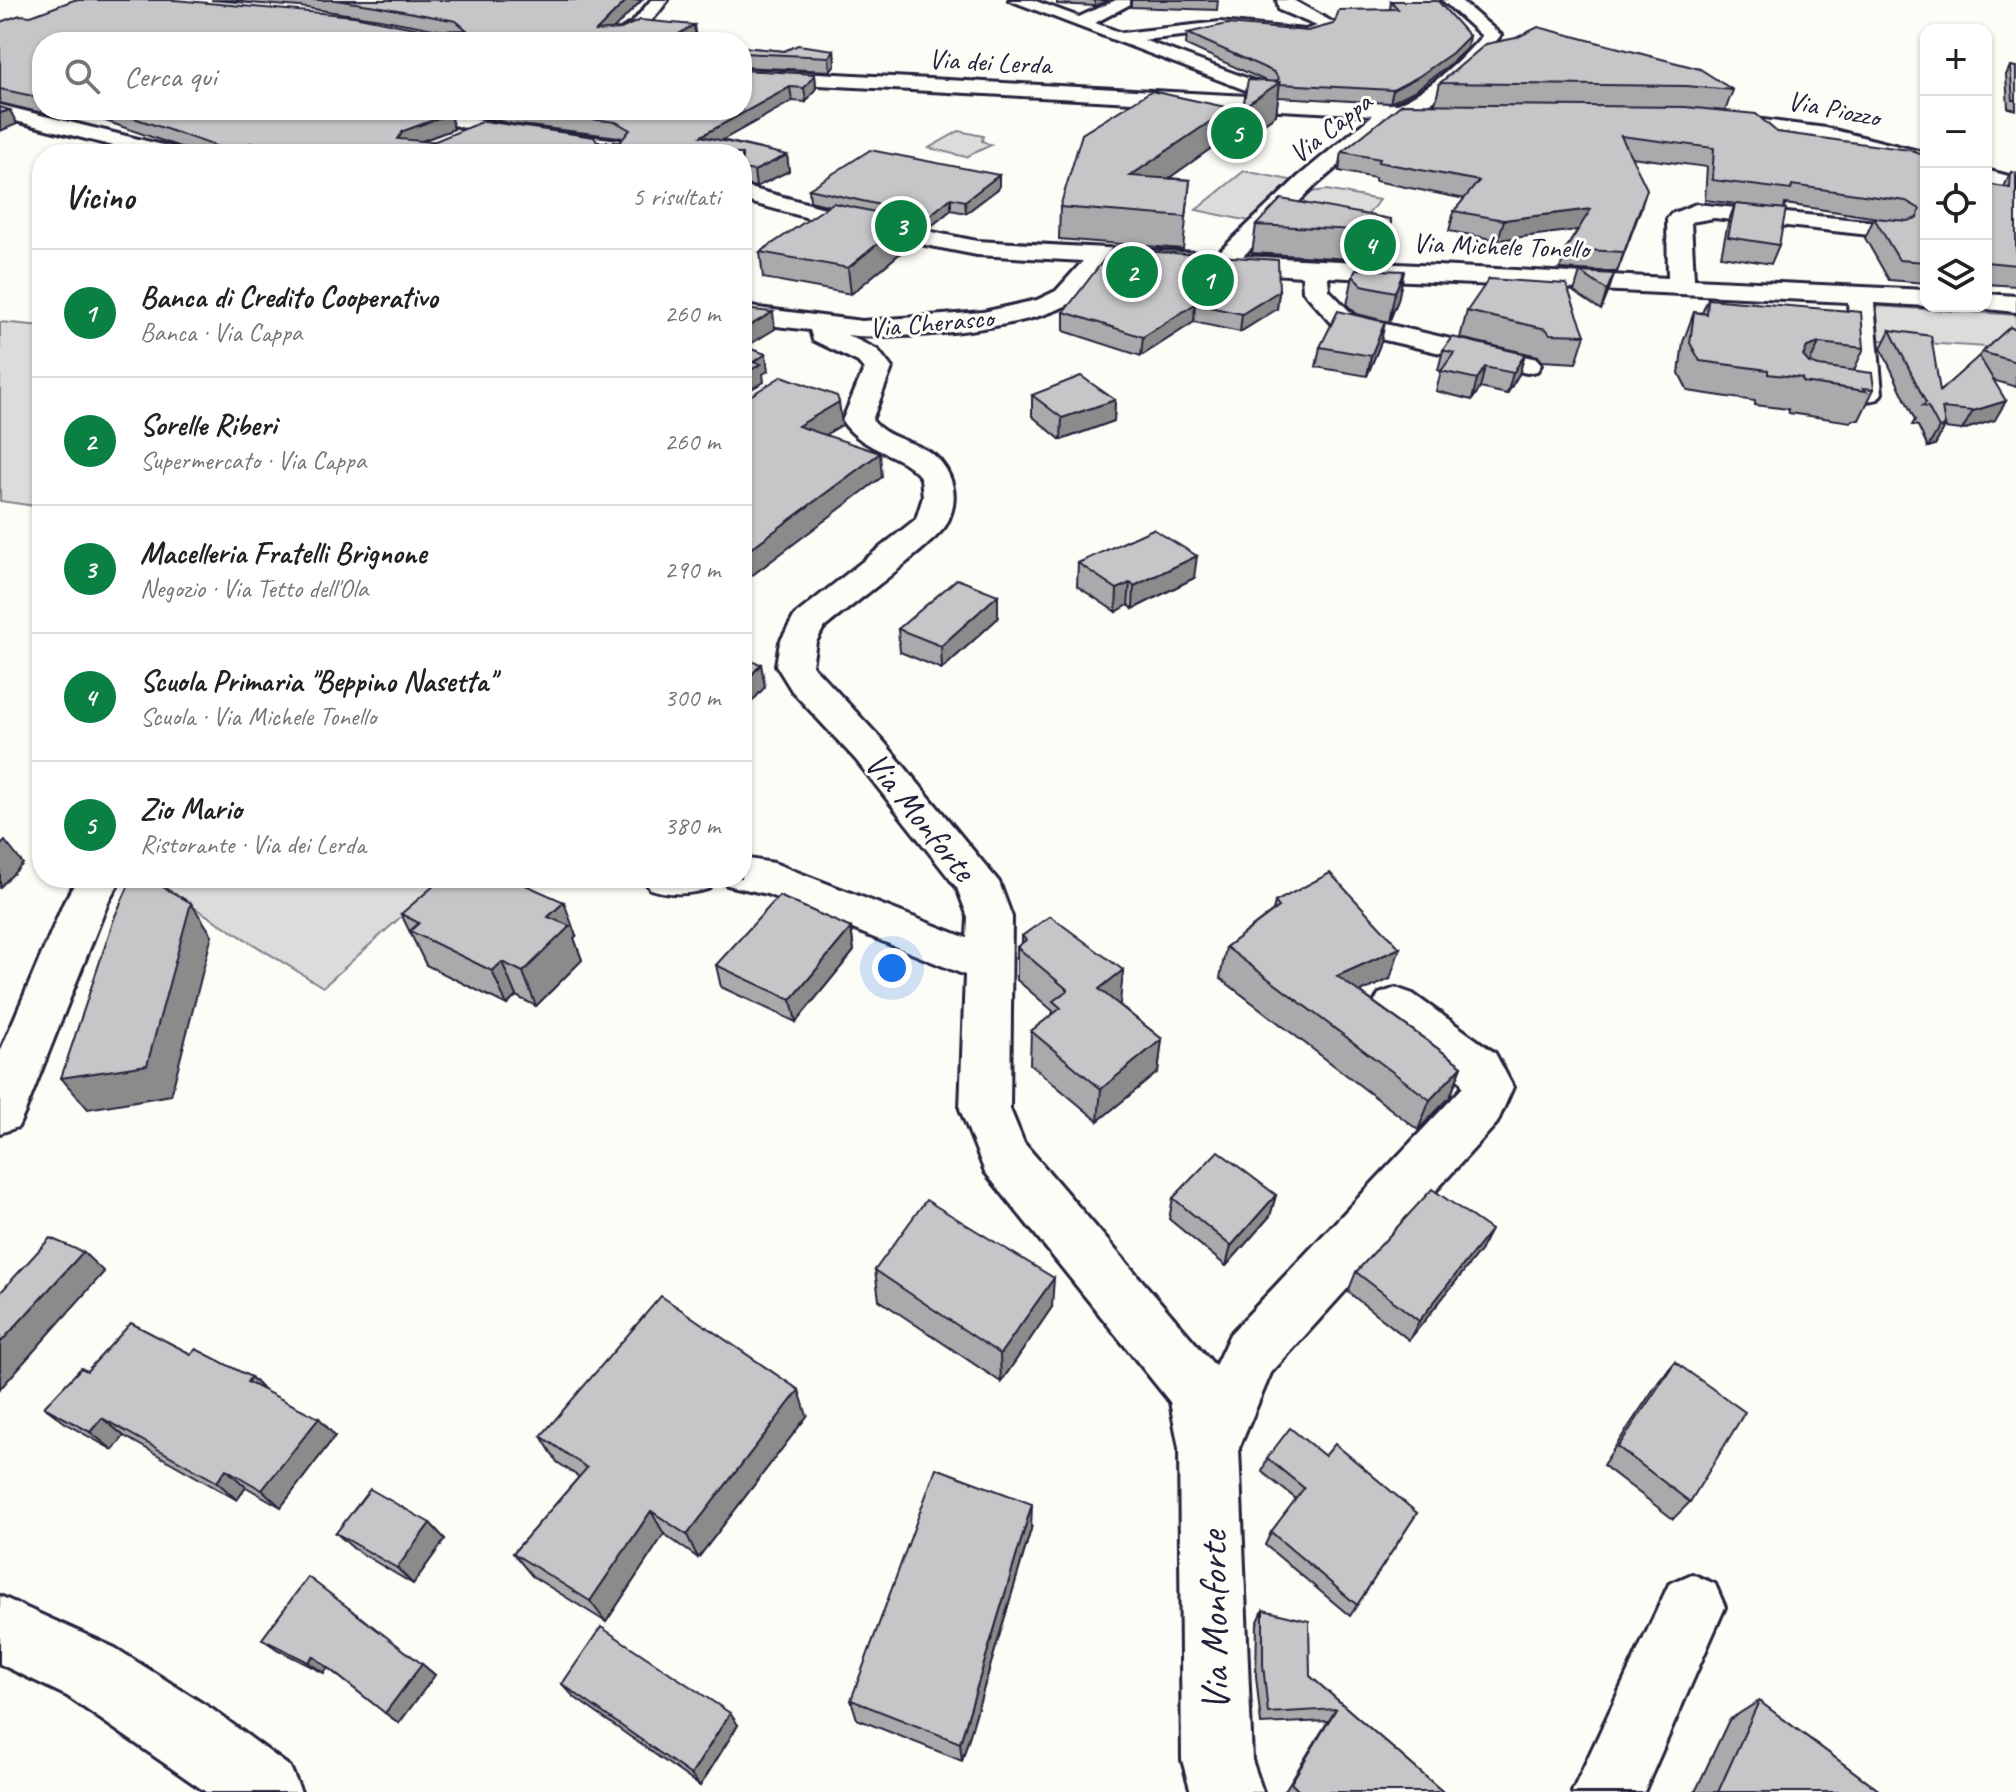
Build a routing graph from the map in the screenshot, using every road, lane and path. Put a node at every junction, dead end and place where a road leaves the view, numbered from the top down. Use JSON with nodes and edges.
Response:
{"nodes":[{"id":1,"x":660,"y":0,"type":"edge"},
{"id":2,"x":1017,"y":0,"type":"edge"},
{"id":3,"x":1130,"y":0,"type":"edge"},
{"id":4,"x":1450,"y":0,"type":"edge"},
{"id":5,"x":1285,"y":1,"type":"edge"},
{"id":6,"x":1080,"y":23,"type":"junction"},
{"id":7,"x":628,"y":32,"type":"edge"},
{"id":8,"x":1119,"y":37,"type":"junction"},
{"id":9,"x":752,"y":76,"type":"edge"},
{"id":10,"x":1255,"y":88,"type":"junction"},
{"id":11,"x":32,"y":98,"type":"edge"},
{"id":12,"x":1235,"y":103,"type":"junction"},
{"id":13,"x":1307,"y":107,"type":"junction"},
{"id":14,"x":0,"y":108,"type":"edge"},
{"id":15,"x":1399,"y":113,"type":"junction"},
{"id":16,"x":1474,"y":113,"type":"edge"},
{"id":17,"x":32,"y":117,"type":"edge"},
{"id":18,"x":1693,"y":117,"type":"edge"},
{"id":19,"x":45,"y":120,"type":"edge"},
{"id":20,"x":452,"y":120,"type":"edge"},
{"id":21,"x":502,"y":120,"type":"edge"},
{"id":22,"x":482,"y":128,"type":"junction"},
{"id":23,"x":456,"y":138,"type":"edge"},
{"id":24,"x":134,"y":144,"type":"edge"},
{"id":25,"x":604,"y":144,"type":"edge"},
{"id":26,"x":1920,"y":158,"type":"edge"},
{"id":27,"x":1992,"y":179,"type":"edge"},
{"id":28,"x":2016,"y":185,"type":"edge"},
{"id":29,"x":752,"y":196,"type":"edge"},
{"id":30,"x":1897,"y":231,"type":"edge"},
{"id":31,"x":1101,"y":257,"type":"junction"},
{"id":32,"x":1223,"y":262,"type":"junction"},
{"id":33,"x":1311,"y":269,"type":"junction"},
{"id":34,"x":1681,"y":284,"type":"junction"},
{"id":35,"x":1860,"y":294,"type":"junction"},
{"id":36,"x":1920,"y":298,"type":"edge"},
{"id":37,"x":1992,"y":302,"type":"edge"},
{"id":38,"x":2016,"y":304,"type":"edge"},
{"id":39,"x":752,"y":315,"type":"edge"},
{"id":40,"x":824,"y":325,"type":"junction"},
{"id":41,"x":1527,"y":365,"type":"edge"},
{"id":42,"x":1806,"y":385,"type":"edge"},
{"id":43,"x":752,"y":876,"type":"edge"},
{"id":44,"x":94,"y":888,"type":"edge"},
{"id":45,"x":988,"y":965,"type":"junction"},
{"id":46,"x":1396,"y":1007,"type":"dead end"},
{"id":47,"x":0,"y":1112,"type":"edge"},
{"id":48,"x":1209,"y":1448,"type":"junction"},
{"id":49,"x":1692,"y":1607,"type":"dead end"},
{"id":50,"x":0,"y":1629,"type":"edge"},
{"id":51,"x":265,"y":1792,"type":"edge"},
{"id":52,"x":1227,"y":1792,"type":"edge"},
{"id":53,"x":1608,"y":1792,"type":"edge"}],
"edges":[{"from":1,"to":7,"type":"street"},
{"from":2,"to":6,"type":"street"},
{"from":3,"to":6,"type":"street"},
{"from":4,"to":15,"type":"street","name":"Via Cappa"},
{"from":5,"to":8,"type":"street"},
{"from":6,"to":8,"type":"street"},
{"from":8,"to":10,"type":"street"},
{"from":9,"to":12,"type":"street","name":"Via dei Lerda"},
{"from":10,"to":12,"type":"street"},
{"from":10,"to":13,"type":"street"},
{"from":11,"to":14,"type":"street"},
{"from":12,"to":13,"type":"street","name":"Via dei Lerda"},
{"from":13,"to":15,"type":"street"},
{"from":14,"to":17,"type":"street"},
{"from":15,"to":16,"type":"street"},
{"from":15,"to":32,"type":"street","name":"Via Cappa"},
{"from":18,"to":26,"type":"street","name":"Via Piozzo"},
{"from":19,"to":24,"type":"street"},
{"from":20,"to":22,"type":"street"},
{"from":21,"to":22,"type":"street"},
{"from":22,"to":23,"type":"street"},
{"from":22,"to":25,"type":"street"},
{"from":27,"to":28,"type":"street"},
{"from":29,"to":31,"type":"street"},
{"from":30,"to":34,"type":"street"},
{"from":31,"to":32,"type":"street"},
{"from":31,"to":40,"type":"street","name":"Via Cherasco"},
{"from":32,"to":33,"type":"street","name":"Via Michele Tonello"},
{"from":33,"to":34,"type":"street","name":"Via Michele Tonello"},
{"from":33,"to":41,"type":"street"},
{"from":34,"to":35,"type":"street","name":"Via Michele Tonello"},
{"from":35,"to":36,"type":"street","name":"Via Michele Tonello"},
{"from":35,"to":42,"type":"street"},
{"from":37,"to":38,"type":"street"},
{"from":39,"to":40,"type":"street","name":"Via Cherasco"},
{"from":40,"to":45,"type":"street","name":"Via Monforte"},
{"from":43,"to":45,"type":"street"},
{"from":44,"to":47,"type":"street"},
{"from":45,"to":48,"type":"street","name":"Via Monforte"},
{"from":46,"to":48,"type":"street","name":"Via Monforte"},
{"from":48,"to":52,"type":"street","name":"Via Monforte"},
{"from":49,"to":53,"type":"street"},
{"from":50,"to":51,"type":"street"}]}
